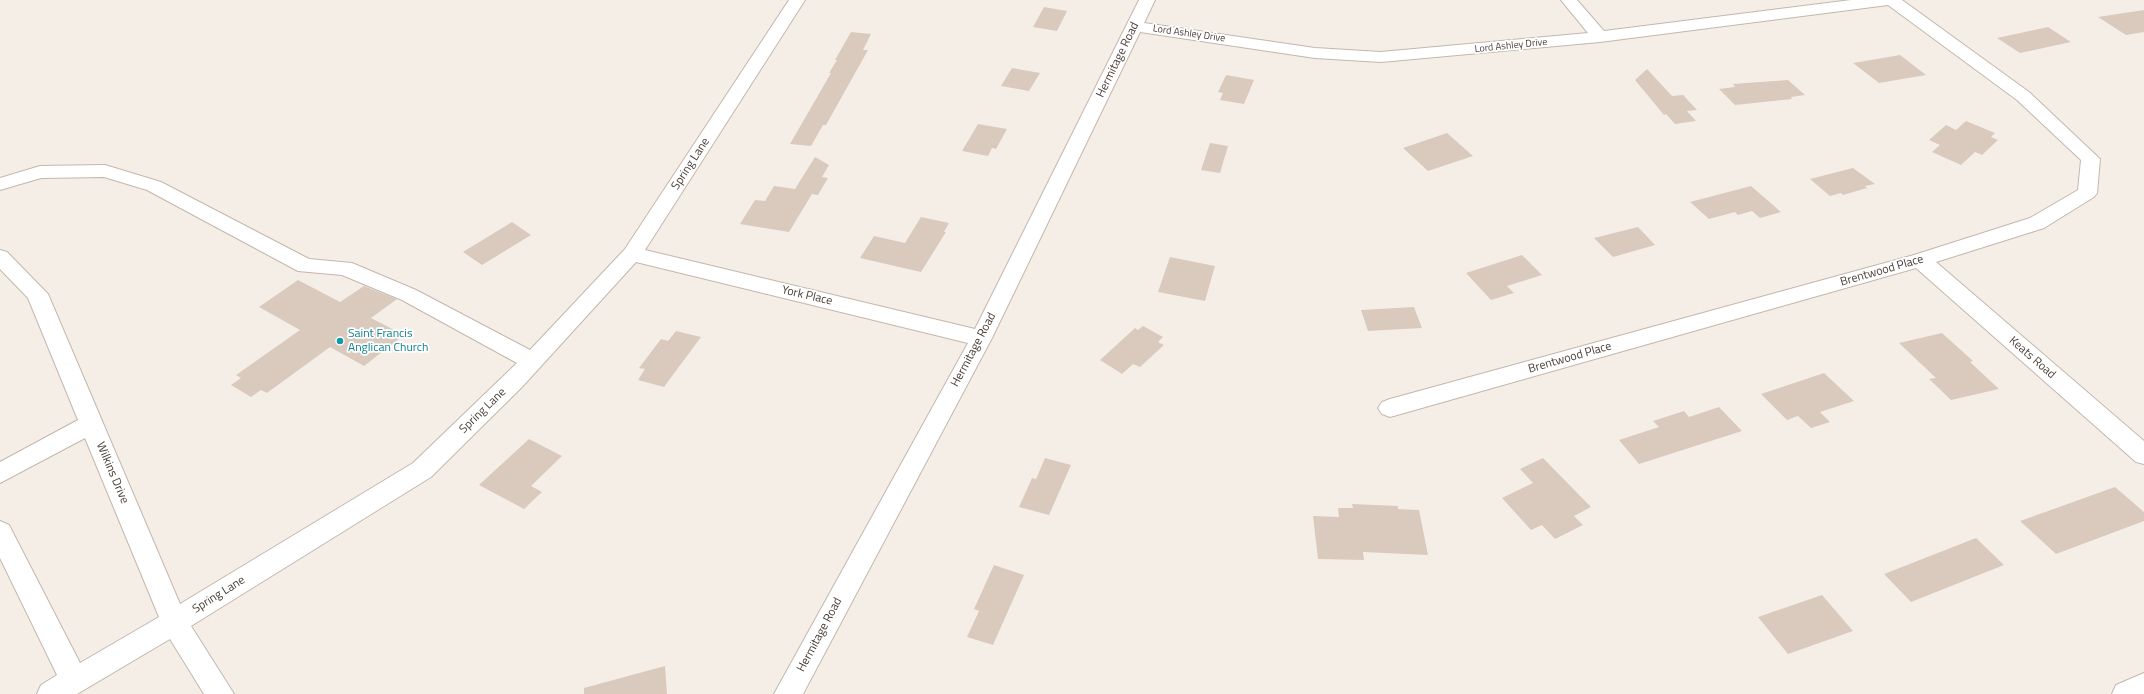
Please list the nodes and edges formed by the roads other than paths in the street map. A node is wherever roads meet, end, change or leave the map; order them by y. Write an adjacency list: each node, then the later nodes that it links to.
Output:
1 (797, 0): 9 (street, Spring Lane)
2 (1147, 0): 6 (street, Hermitage Road)
3 (1570, 0): 7 (street)
4 (1888, 0): 7 (street, Lord Ashley Drive)
5 (1892, 0): 11 (street, Brentwood Place)
6 (1134, 26): 7 (street, Lord Ashley Drive); 12 (street, Hermitage Road)
7 (1600, 37)
8 (0, 184): 13 (street)
9 (632, 254): 12 (street, York Place); 13 (street, Spring Lane)
10 (0, 257): 15 (street, Wilkins Drive)
11 (1920, 260): 14 (street, Brentwood Place); 16 (street, Keats Road)
12 (982, 338): 24 (street, Hermitage Road)
13 (532, 362): 19 (street, Spring Lane)
14 (1390, 408)
15 (91, 424): 17 (street); 19 (street, Wilkins Drive)
16 (2144, 455)
17 (0, 473)
18 (0, 532): 20 (street)
19 (174, 622): 20 (street, Spring Lane); 23 (street, Wilkins Drive)
20 (74, 680): 22 (street, Spring Lane)
21 (2144, 686): 25 (street)
22 (51, 694)
23 (220, 694)
24 (788, 694)
25 (2126, 694)

